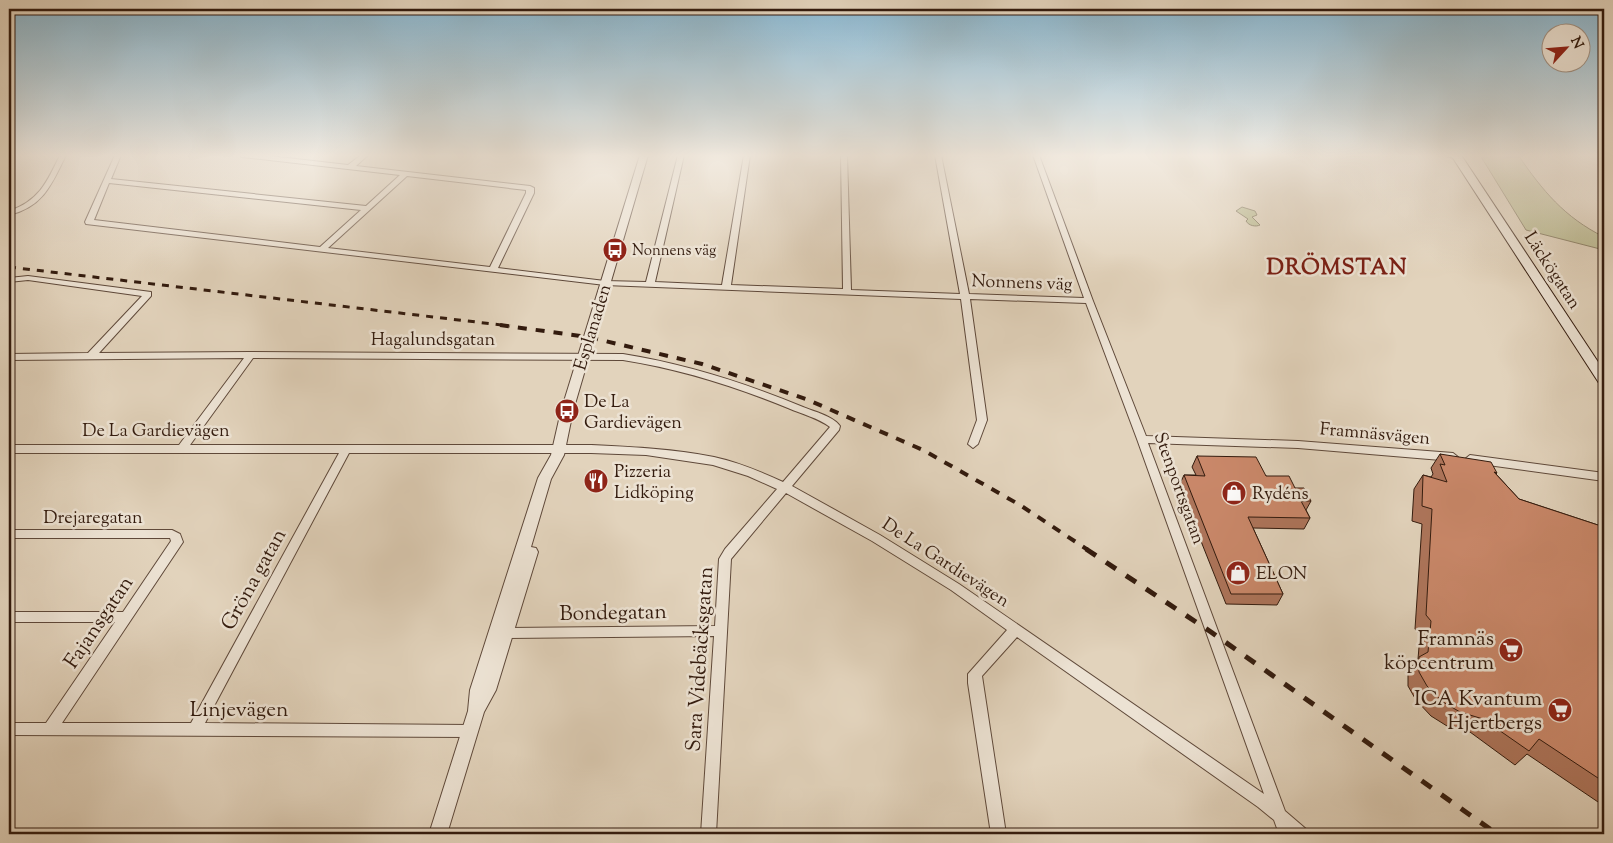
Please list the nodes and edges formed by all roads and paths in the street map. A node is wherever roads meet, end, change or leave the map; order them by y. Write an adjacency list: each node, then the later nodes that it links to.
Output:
1 (44, 194): 14 (street)
2 (101, 194): 15 (street, Nonnens väg)
3 (240, 194): 13 (street)
4 (382, 194): 13 (street)
5 (529, 194): 16 (street)
6 (632, 194): 18 (street, Esplanaden)
7 (672, 194): 19 (street)
8 (741, 194): 20 (street)
9 (845, 194): 21 (street)
10 (946, 194): 22 (street)
11 (1050, 194): 23 (street, Stenportsgatan)
12 (1482, 194): 28 (main road, Läckögatan)
13 (367, 208): 15 (street)
14 (9, 213)
15 (322, 249): 16 (street, Nonnens väg)
16 (493, 269): 18 (street, Nonnens väg)
17 (9, 280): 26 (street)
18 (605, 283): 19 (street, Nonnens väg); 25 (street, Esplanaden)
19 (650, 284): 20 (street, Nonnens väg)
20 (726, 288): 21 (street, Nonnens väg)
21 (847, 292): 22 (street, Nonnens väg)
22 (965, 296): 23 (street, Nonnens väg); 31 (street)
23 (1089, 301): 30 (street, Stenportsgatan)
24 (251, 355): 25 (street, Hagalundsgatan); 26 (street, Hagalundsgatan); 33 (street)
25 (584, 355): 29 (street, Hagalundsgatan); 35 (street, Esplanaden)
26 (91, 356): 27 (street, Hagalundsgatan)
27 (9, 357)
28 (1604, 380)
29 (830, 436): 38 (street, Sara Videbäcksgatan)
30 (1142, 439): 37 (street, Framnäsvägen); 51 (street, Stenportsgatan)
31 (972, 444)
32 (9, 449): 33 (street, De La Gardievägen)
33 (182, 449): 34 (street, De La Gardievägen)
34 (346, 449): 35 (street, De La Gardievägen); 48 (street, Gröna gatan)
35 (558, 450): 36 (street, Esplanaden); 38 (street, De La Gardievägen)
36 (552, 471): 45 (street, Esplanaden); 46 (street, Esplanaden)
37 (1604, 477)
38 (786, 488): 43 (street, De La Gardievägen); 44 (street, Sara Videbäcksgatan)
39 (9, 534): 40 (street, Drejaregatan)
40 (176, 537): 42 (street, Fajansgatan)
41 (9, 617): 42 (street)
42 (126, 617): 49 (street, Fajansgatan)
43 (1015, 630): 51 (street, De La Gardievägen); 54 (street)
44 (720, 631): 45 (street, Bondegatan); 53 (street, Sara Videbäcksgatan)
45 (506, 633): 46 (street, Esplanaden)
46 (476, 711): 50 (street, Esplanaden)
47 (9, 729): 49 (street, Linjevägen)
48 (195, 729): 49 (street, Linjevägen); 50 (street, Linjevägen)
49 (49, 730)
50 (470, 731): 52 (street, Esplanaden)
51 (1278, 814): 55 (street, Stenportsgatan); 56 (street, De La Gardievägen)
52 (438, 834)
53 (708, 834)
54 (998, 834)
55 (1286, 834)
56 (1301, 834)

